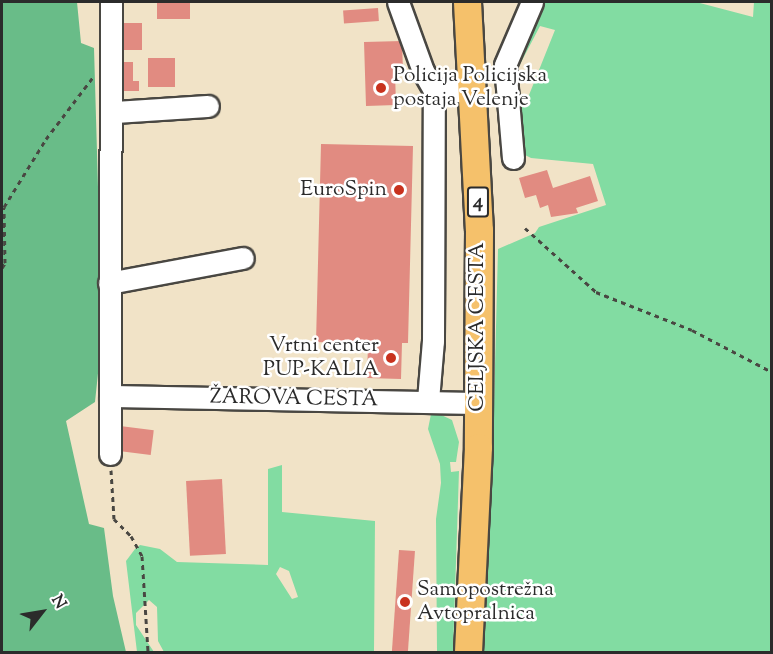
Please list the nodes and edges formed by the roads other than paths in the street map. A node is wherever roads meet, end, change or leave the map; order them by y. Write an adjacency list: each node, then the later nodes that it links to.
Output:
1 (111, 2): 8 (street)
2 (398, 2): 5 (street)
3 (467, 2): 6 (main road, CELJSKA CESTA / 4)
4 (532, 2): 9 (street)
5 (434, 90): 6 (street); 13 (street)
6 (474, 92): 14 (main road, CELJSKA CESTA / 4)
7 (208, 106): 8 (street)
8 (114, 112): 11 (street)
9 (513, 158)
10 (243, 258): 11 (street)
11 (109, 283): 12 (street)
12 (110, 396): 13 (street, ŽAROVA CESTA); 15 (street)
13 (428, 400): 14 (street, ŽAROVA CESTA)
14 (478, 403): 16 (main road, CELJSKA CESTA / 4)
15 (110, 454)
16 (468, 652)

